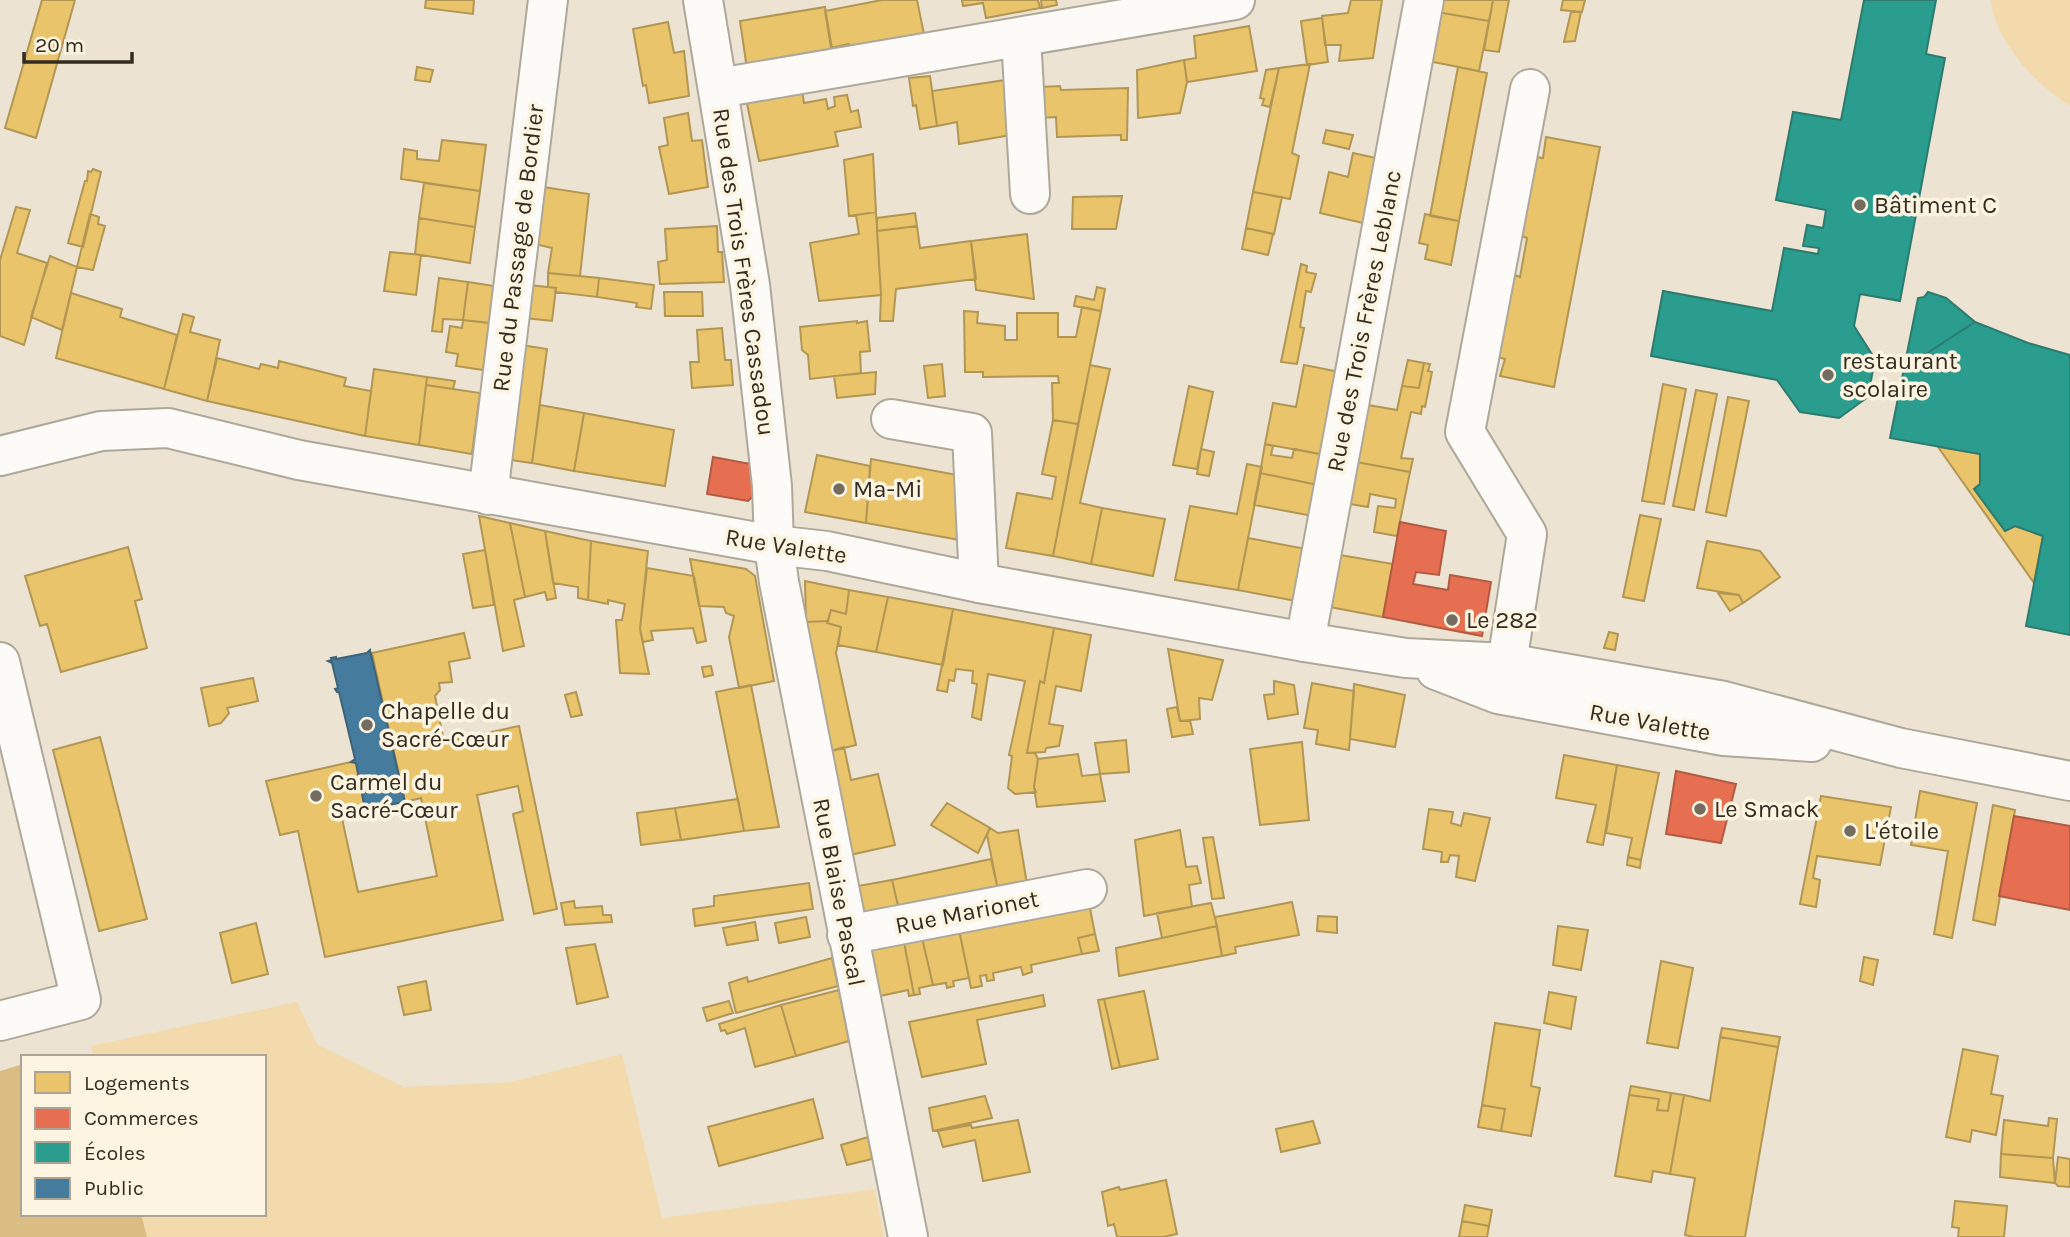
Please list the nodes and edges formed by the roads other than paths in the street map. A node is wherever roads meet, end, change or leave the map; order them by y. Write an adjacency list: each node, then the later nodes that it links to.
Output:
1 (548, 0): 11 (street, Rue du Passage de Bordier)
2 (703, 0): 6 (street, Rue des Trois Frères Cassadou)
3 (1235, 0): 5 (street)
4 (1424, 0): 14 (street, Rue des Trois Frères Leblanc)
5 (1021, 37): 6 (street); 8 (street)
6 (719, 88): 12 (street, Rue des Trois Frères Cassadou)
7 (1530, 89): 17 (street)
8 (1030, 194)
9 (891, 419): 13 (street)
10 (3, 448): 11 (street, Rue Valette)
11 (488, 495): 12 (street, Rue Valette)
12 (774, 545): 13 (street, Rue Valette); 21 (street, Rue Blaise Pascal)
13 (979, 583): 14 (street, Rue Valette)
14 (1305, 642): 15 (street, Rue Valette)
15 (1406, 658): 17 (street, Rue Valette); 18 (street, Rue Valette)
16 (0, 662): 22 (street)
17 (1507, 663): 18 (street, Rue Valette)
18 (1901, 748): 19 (street, Rue Valette)
19 (2070, 781)
20 (1087, 889): 21 (street, Rue Marionet)
21 (847, 935): 23 (street, Rue Blaise Pascal)
22 (0, 1021)
23 (908, 1237)

